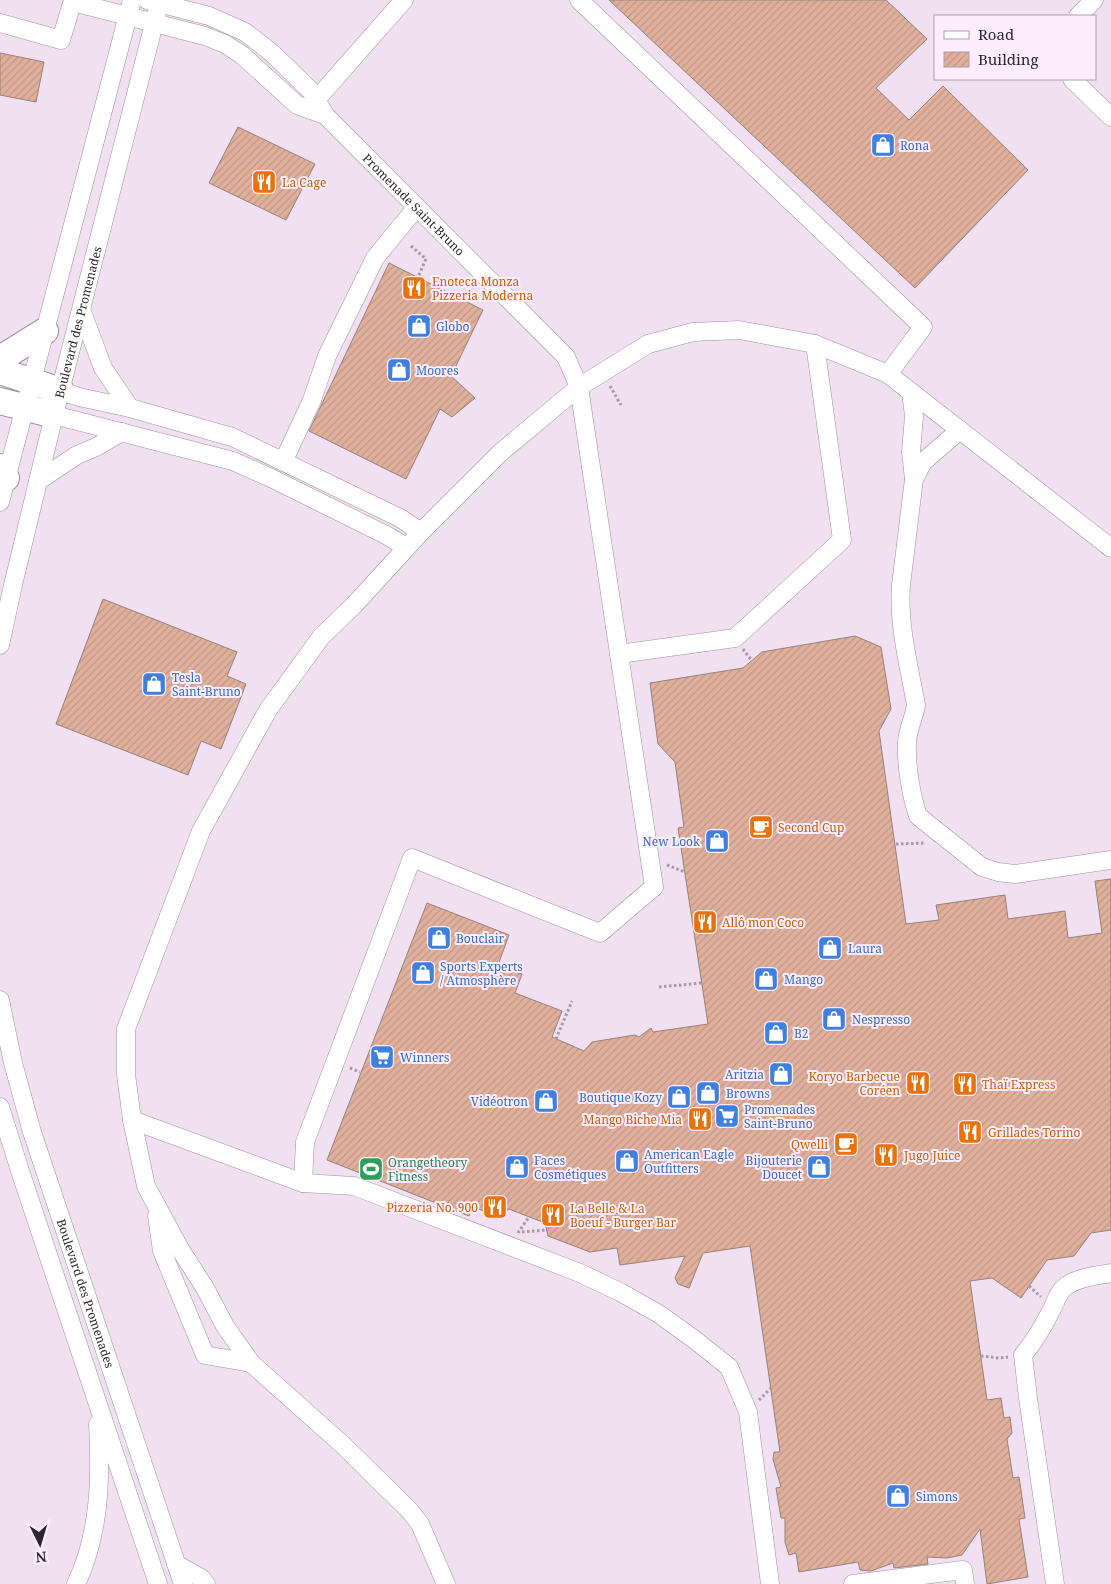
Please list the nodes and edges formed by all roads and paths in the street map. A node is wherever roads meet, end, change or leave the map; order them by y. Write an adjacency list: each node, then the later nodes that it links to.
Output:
1 (132, 0): 8 (street)
2 (404, 0): 12 (street)
3 (579, 0): 23 (street)
4 (1094, 0): 7 (street)
5 (73, 1): 8 (street, Promenade Saint-Bruno); 9 (street)
6 (156, 1): 10 (street, Boulevard des Promenades); 12 (street, Promenade Saint-Bruno)
7 (1079, 15)
8 (128, 18): 10 (street, Promenade Saint-Bruno); 18 (street)
9 (0, 23)
10 (154, 24): 12 (street, Promenade Saint-Bruno); 17 (street, Boulevard des Promenades)
11 (1073, 80): 13 (street)
12 (316, 109): 14 (street, Promenade Saint-Bruno)
13 (1111, 117)
14 (416, 208): 25 (street, Promenade Saint-Bruno); 33 (street)
15 (411, 246): 16 (path)
16 (418, 277)
17 (82, 312): 27 (street, Boulevard des Promenades); 30 (street)
18 (45, 331): 20 (highway); 24 (street)
19 (815, 344): 22 (street); 23 (street); 41 (street)
20 (0, 359)
21 (0, 371): 24 (highway)
22 (604, 371): 25 (street); 29 (path)
23 (888, 374): 26 (street)
24 (32, 380): 27 (highway); 28 (street)
25 (579, 387): 37 (street); 41 (street, Promenade Saint-Bruno)
26 (911, 392): 31 (street); 34 (street)
27 (58, 403): 28 (highway); 30 (street); 32 (street); 35 (street, Boulevard des Promenades)
28 (12, 404): 36 (street)
29 (621, 405)
30 (130, 408): 33 (street)
31 (960, 430): 34 (street); 39 (street)
32 (122, 432): 35 (street); 38 (street)
33 (284, 460): 37 (street)
34 (914, 479): 42 (street)
35 (38, 481): 40 (street, Boulevard des Promenades)
36 (2, 482)
37 (421, 532): 38 (street)
38 (406, 547): 49 (street)
39 (1111, 548)
40 (0, 645)
41 (619, 654): 50 (street, Promenade Saint-Bruno)
42 (1111, 860)
43 (702, 983): 44 (path)
44 (659, 987)
45 (0, 1000): 59 (street, Boulevard des Promenades)
46 (572, 1001): 47 (path)
47 (556, 1039)
48 (0, 1107): 58 (street, Boulevard des Promenades)
49 (132, 1120): 50 (street); 51 (street)
50 (303, 1183): 65 (street)
51 (156, 1203): 57 (street); 57 (street)
52 (546, 1230): 53 (path)
53 (518, 1232)
54 (1111, 1273): 55 (street)
55 (1023, 1355): 56 (path); 68 (street)
56 (981, 1356)
57 (251, 1363): 64 (street)
58 (97, 1401): 60 (street); 61 (street, Boulevard des Promenades)
59 (176, 1564): 62 (street, Boulevard des Promenades); 63 (street)
60 (76, 1584)
61 (158, 1584)
62 (183, 1584)
63 (206, 1584)
64 (446, 1584)
65 (770, 1584)
66 (853, 1584): 67 (street)
67 (965, 1584)
68 (1056, 1584)

